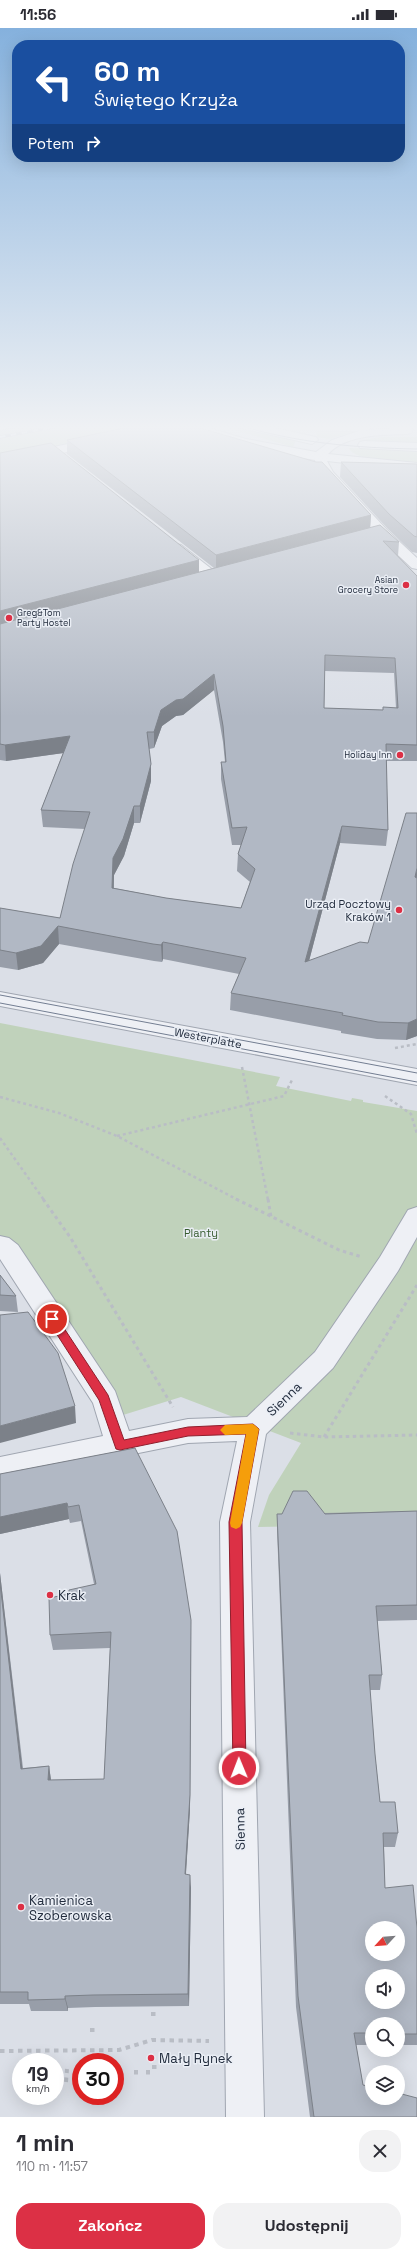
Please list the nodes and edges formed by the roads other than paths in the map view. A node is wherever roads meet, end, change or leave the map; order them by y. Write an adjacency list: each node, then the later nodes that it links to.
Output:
1 (366, 522): 3 (street)
2 (168, 542): 5 (street)
3 (417, 565)
4 (227, 573): 5 (street)
5 (213, 577): 6 (street)
6 (197, 581)
7 (0, 999): 8 (street, Westerplatte)
8 (417, 1077)
9 (417, 1216): 11 (street, Sienna)
10 (0, 1245): 12 (street)
11 (253, 1429): 12 (street); 14 (street, Sienna)
12 (120, 1445): 13 (street)
13 (0, 1469)
14 (246, 2117)

